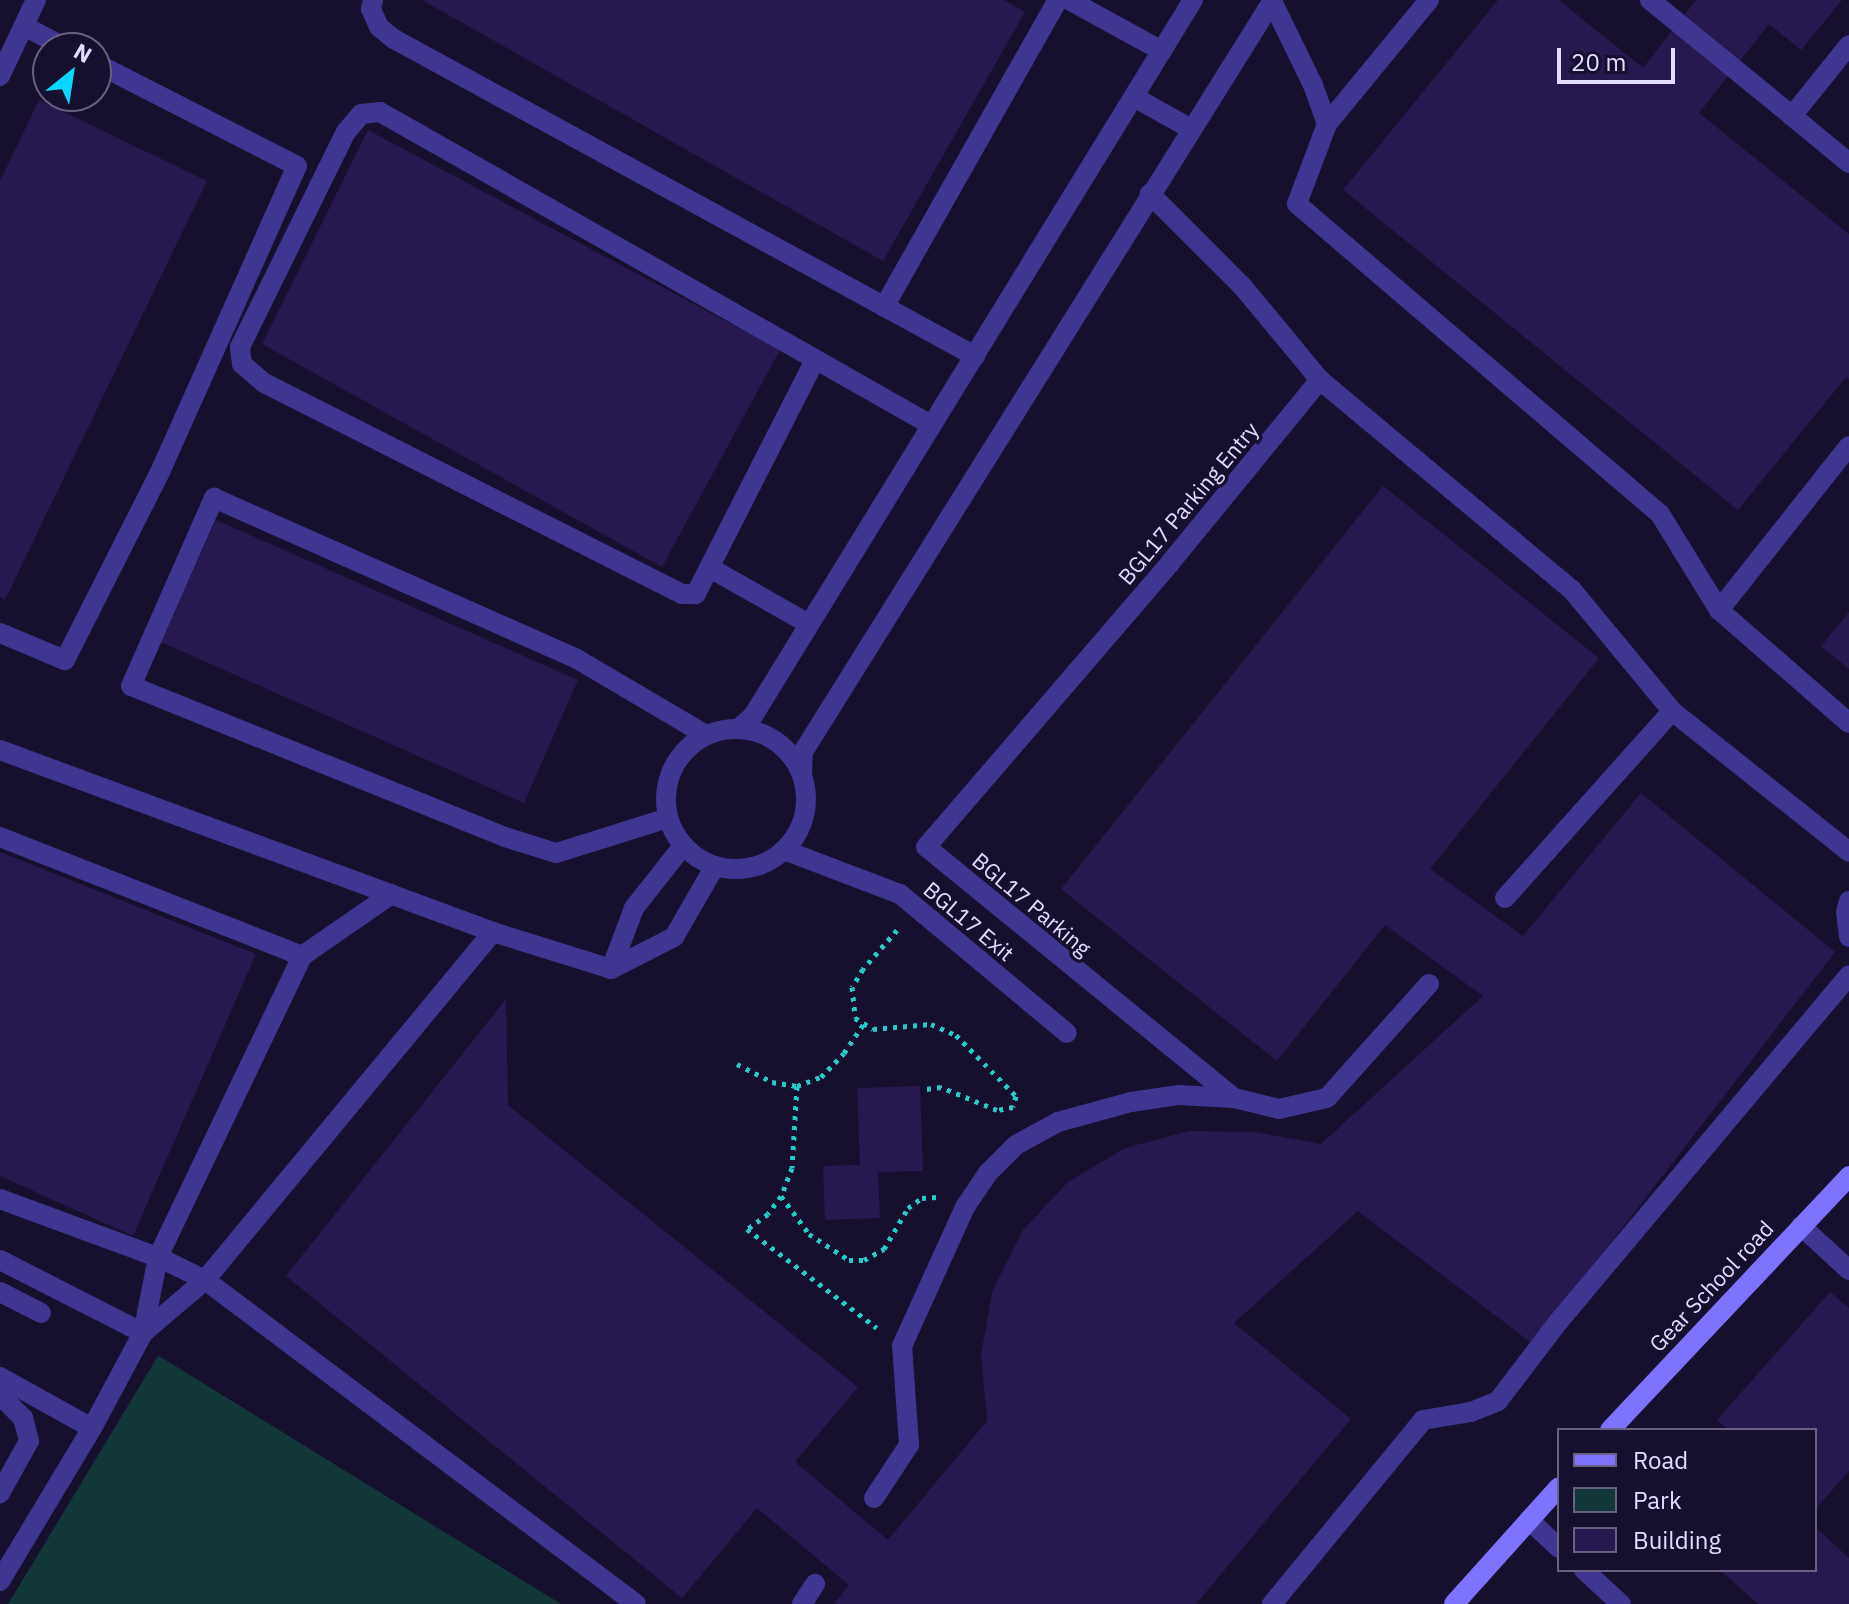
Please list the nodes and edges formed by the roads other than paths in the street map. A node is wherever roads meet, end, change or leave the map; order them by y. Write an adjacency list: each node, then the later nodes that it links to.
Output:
1 (36, 0): 9 (street)
2 (373, 0): 21 (street)
3 (1058, 0): 21 (street)
4 (1069, 0): 12 (street)
5 (1193, 0): 12 (street)
6 (1429, 0): 17 (street)
7 (1650, 0): 16 (street)
8 (1272, 1): 17 (street); 18 (street)
9 (24, 26): 10 (street); 14 (street)
10 (35, 32)
11 (1849, 45): 16 (street)
12 (1162, 51): 15 (street)
13 (112, 71): 30 (street)
14 (0, 76)
15 (1134, 97): 18 (street); 22 (street)
16 (1792, 116): 19 (street)
17 (1327, 124): 28 (street)
18 (1191, 129): 20 (street)
19 (1849, 163)
20 (1150, 194): 24 (street); 36 (street)
21 (884, 307): 22 (street)
22 (975, 356): 25 (street)
23 (815, 360): 25 (street); 27 (street); 27 (street)
24 (1320, 380): 31 (street); 40 (street, BGL17 Parking Entry)
25 (931, 425): 29 (street)
26 (1849, 446): 28 (street)
27 (710, 568): 29 (street)
28 (1719, 610): 32 (street)
29 (809, 624): 33 (street)
30 (0, 633)
31 (1672, 711): 42 (street); 45 (street)
32 (1849, 723)
33 (738, 729): 34 (street); 36 (street)
34 (706, 735): 37 (street); 37 (street)
35 (0, 750): 44 (street)
36 (802, 775): 41 (street)
37 (668, 818): 39 (street)
38 (0, 837): 49 (street)
39 (683, 846): 43 (street); 50 (street)
40 (926, 847): 54 (street, BGL17 Parking)
41 (784, 850): 43 (street); 53 (street, BGL17 Exit)
42 (1849, 852)
43 (715, 866): 50 (street)
44 (392, 894): 47 (street); 49 (street)
45 (1505, 898)
46 (1849, 901): 48 (street)
47 (493, 932): 50 (street); 61 (street)
48 (1849, 937)
49 (302, 956): 58 (street)
50 (611, 969)
51 (1849, 975): 79 (street)
52 (1429, 984): 54 (street)
53 (1067, 1033)
54 (1234, 1098): 71 (street)
55 (1849, 1176): 57 (main road, Gear School road)
56 (0, 1199): 58 (street)
57 (1801, 1226): 60 (street); 68 (main road, Gear School road)
58 (158, 1257): 61 (street); 64 (street)
59 (0, 1260): 64 (street)
60 (1849, 1270)
61 (205, 1280): 64 (street); 77 (street)
62 (0, 1292): 63 (street)
63 (41, 1313)
64 (143, 1333): 67 (street)
65 (0, 1377): 67 (street)
66 (0, 1395): 70 (street)
67 (92, 1428): 75 (street)
68 (1612, 1428)
69 (1557, 1489): 72 (main road)
70 (0, 1493)
71 (874, 1498)
72 (1529, 1520): 73 (street); 80 (main road)
73 (1557, 1546)
74 (1586, 1572): 81 (street)
75 (0, 1581)
76 (815, 1584): 78 (street)
77 (636, 1604)
78 (802, 1604)
79 (1272, 1604)
80 (1454, 1604)
81 (1621, 1604)

